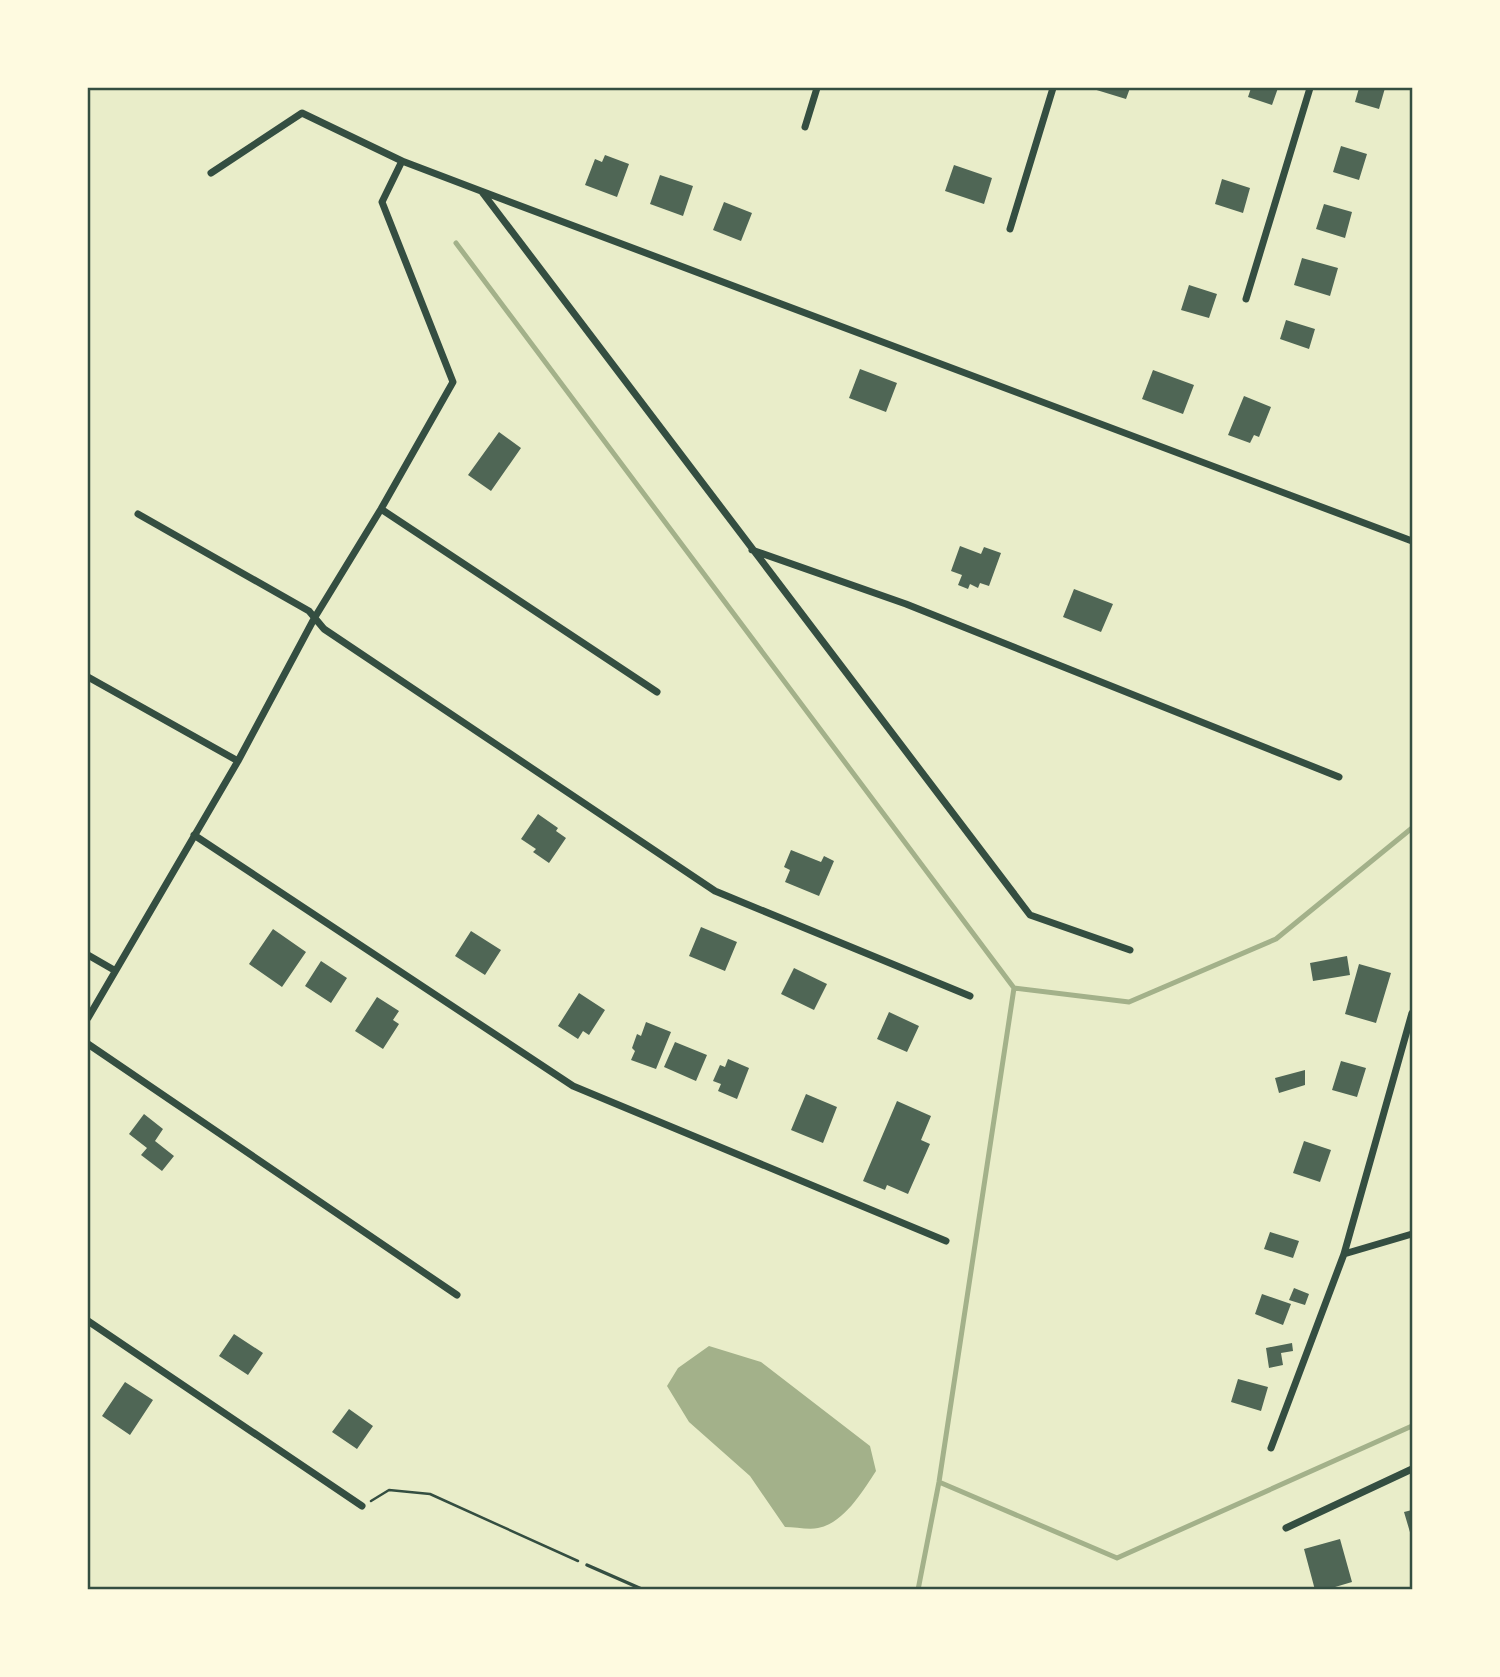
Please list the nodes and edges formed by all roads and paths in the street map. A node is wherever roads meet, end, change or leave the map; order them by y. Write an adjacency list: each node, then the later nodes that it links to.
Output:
1 (817, 88): 4 (street)
2 (1053, 88): 8 (street)
3 (1310, 88): 9 (street)
4 (806, 127)
5 (402, 161): 6 (street); 7 (street); 10 (street)
6 (211, 173)
7 (481, 191): 12 (street); 13 (street)
8 (1010, 229)
9 (1246, 299)
10 (381, 509): 14 (street); 16 (street)
11 (138, 514): 14 (street)
12 (1412, 541)
13 (751, 550): 18 (street); 20 (street)
14 (315, 617): 17 (street); 23 (street)
15 (88, 677): 17 (street)
16 (657, 692)
17 (238, 761): 19 (street)
18 (1339, 777)
19 (194, 835): 22 (street); 28 (street)
20 (1130, 950)
21 (88, 955): 22 (street)
22 (114, 970): 25 (street)
23 (970, 996)
24 (1412, 1013): 29 (street)
25 (88, 1018)
26 (88, 1044): 30 (street)
27 (1412, 1234): 29 (street)
28 (946, 1241)
29 (1344, 1254): 32 (street)
30 (457, 1295)
31 (88, 1321): 34 (street)
32 (1271, 1448)
33 (1412, 1469): 35 (street)
34 (362, 1506): 36 (path)
35 (1286, 1528)
36 (587, 1565): 37 (lane)
37 (643, 1590)

